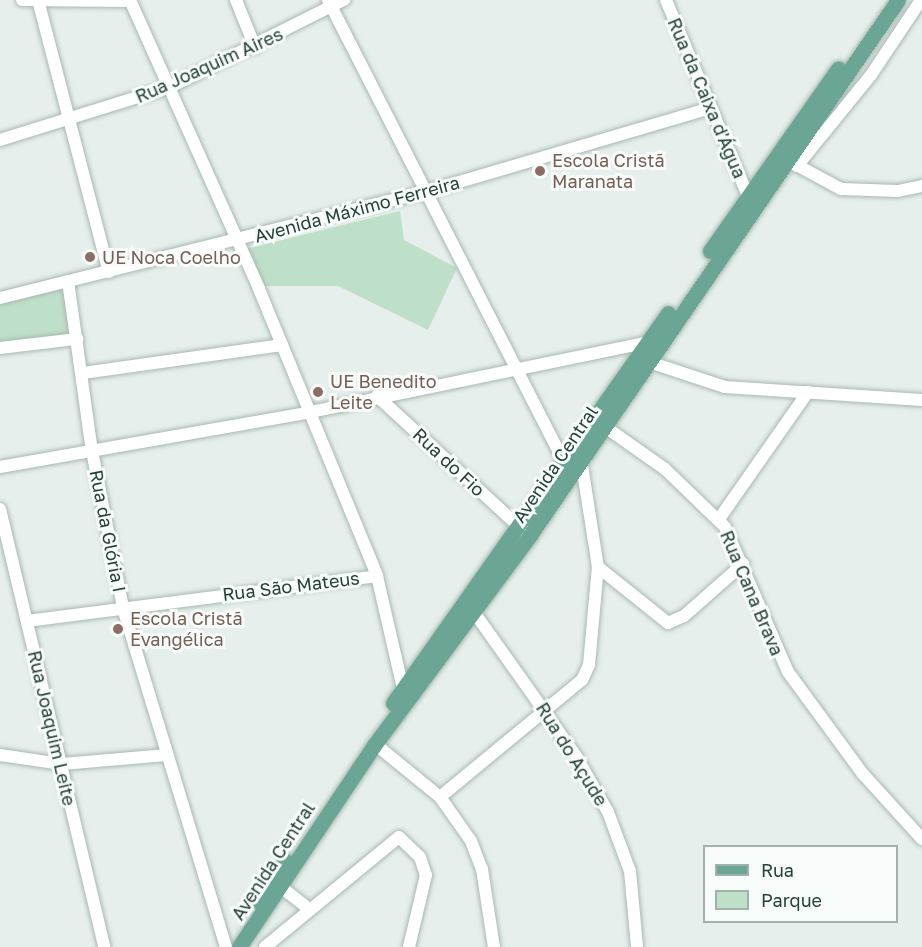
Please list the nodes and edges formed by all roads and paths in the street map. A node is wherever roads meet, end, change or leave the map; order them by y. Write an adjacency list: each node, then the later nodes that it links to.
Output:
1 (22, 0): 9 (street)
2 (130, 0): 9 (street); 12 (street)
3 (236, 0): 11 (street)
4 (344, 0): 10 (street, Rua Joaquim Aires)
5 (666, 0): 13 (street, Rua da Caixa d'Água)
6 (885, 0): 16 (main road)
7 (898, 0): 16 (main road, Avenida Central)
8 (921, 0): 16 (street)
9 (38, 2): 14 (street)
10 (330, 3): 11 (street, Rua Joaquim Aires); 18 (street)
11 (255, 46): 12 (street, Rua Joaquim Aires)
12 (170, 87): 14 (street, Rua Joaquim Aires); 20 (street)
13 (710, 108): 18 (street, Avenida Máximo Ferreira); 19 (street, Rua da Caixa d'Água)
14 (69, 120): 15 (street, Rua Joaquim Aires); 21 (street)
15 (0, 140)
16 (788, 160): 17 (street); 19 (main road); 28 (main road, Avenida Central)
17 (922, 186)
18 (425, 192): 20 (street, Avenida Máximo Ferreira); 29 (street)
19 (748, 196): 25 (main road)
20 (237, 241): 21 (street, Avenida Máximo Ferreira); 26 (street)
21 (109, 272): 22 (street, Avenida Máximo Ferreira)
22 (68, 281): 23 (street, Avenida Máximo Ferreira); 24 (street, Rua da Glória I)
23 (0, 298)
24 (77, 339): 27 (street); 30 (street, Rua da Glória I)
25 (648, 342): 29 (street); 38 (main road)
26 (282, 345): 30 (street); 34 (street)
27 (0, 348)
28 (649, 362): 31 (street); 35 (main road, Avenida Central)
29 (513, 369): 32 (street); 38 (street)
30 (83, 373): 36 (street, Rua da Glória I)
31 (808, 392): 33 (street); 41 (street)
32 (377, 396): 34 (street); 42 (street, Rua do Fio)
33 (922, 400)
34 (311, 412): 36 (street); 45 (street)
35 (604, 426): 37 (main road, Avenida Central); 41 (street, Rua Cana Brava)
36 (92, 451): 39 (street); 46 (street, Rua da Glória I)
37 (581, 459): 42 (main road, Avenida Central); 44 (street)
38 (565, 464): 42 (main road)
39 (0, 467)
40 (0, 509): 48 (street, Rua Joaquim Leite)
41 (719, 519): 43 (street, Rua Cana Brava)
42 (525, 531): 47 (main road, Avenida Central); 49 (main road)
43 (743, 564): 44 (street); 56 (street, Rua Cana Brava)
44 (598, 567): 50 (street)
45 (377, 576): 46 (street, Rua São Mateus); 49 (street)
46 (123, 608): 48 (street, Rua São Mateus); 53 (street, Rua da Glória I)
47 (474, 612): 50 (street, Rua do Açude); 51 (main road, Avenida Central)
48 (27, 621): 54 (street, Rua Joaquim Leite)
49 (403, 689): 59 (main road)
50 (546, 711): 55 (street); 66 (street, Rua do Açude)
51 (375, 744): 55 (street); 57 (main road, Avenida Central)
52 (0, 754): 54 (street)
53 (167, 755): 54 (street); 61 (street, Rua da Glória I)
54 (62, 764): 60 (street, Rua Joaquim Leite)
55 (440, 797): 65 (street)
56 (922, 839)
57 (281, 887): 58 (street); 59 (main road, Avenida Central)
58 (308, 908): 63 (street); 64 (street)
59 (256, 917): 61 (main road); 62 (main road, Avenida Central)
60 (104, 947)
61 (226, 947)
62 (239, 947)
63 (265, 947)
64 (409, 947)
65 (494, 947)
66 (637, 947)

